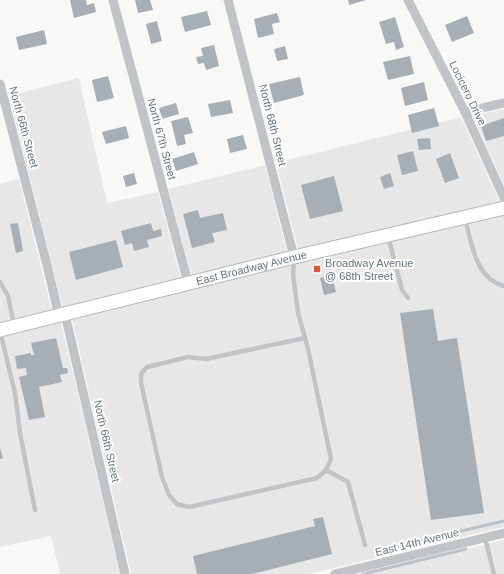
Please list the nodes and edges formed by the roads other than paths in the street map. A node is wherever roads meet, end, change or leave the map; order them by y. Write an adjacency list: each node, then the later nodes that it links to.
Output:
1 (114, 0): 13 (street, North 67th Street)
2 (228, 0): 11 (street, North 68th Street)
3 (408, 0): 6 (street, Locicero Drive)
4 (0, 84): 16 (street, North 66th Street)
5 (504, 103): 6 (street)
6 (465, 112): 7 (street, Locicero Drive)
7 (504, 198)
8 (504, 208): 9 (main road, East Broadway Avenue)
9 (465, 217): 10 (main road, East Broadway Avenue); 14 (lane)
10 (387, 235): 11 (main road, East Broadway Avenue); 15 (lane)
11 (294, 257): 13 (main road, East Broadway Avenue); 19 (lane)
12 (0, 282): 17 (lane)
13 (188, 284): 16 (main road, East Broadway Avenue)
14 (504, 286)
15 (408, 298)
16 (62, 315): 17 (main road, East Broadway Avenue); 25 (street, North 66th Street)
17 (14, 327): 18 (main road, East Broadway Avenue)
18 (0, 330): 21 (lane)
19 (305, 338): 20 (lane); 20 (lane)
20 (326, 470): 24 (lane)
21 (35, 510)
22 (504, 533): 23 (street, East 14th Avenue)
23 (485, 538): 26 (street, East 14th Avenue); 27 (lane)
24 (365, 545)
25 (125, 574)
26 (335, 574)
27 (494, 574)

